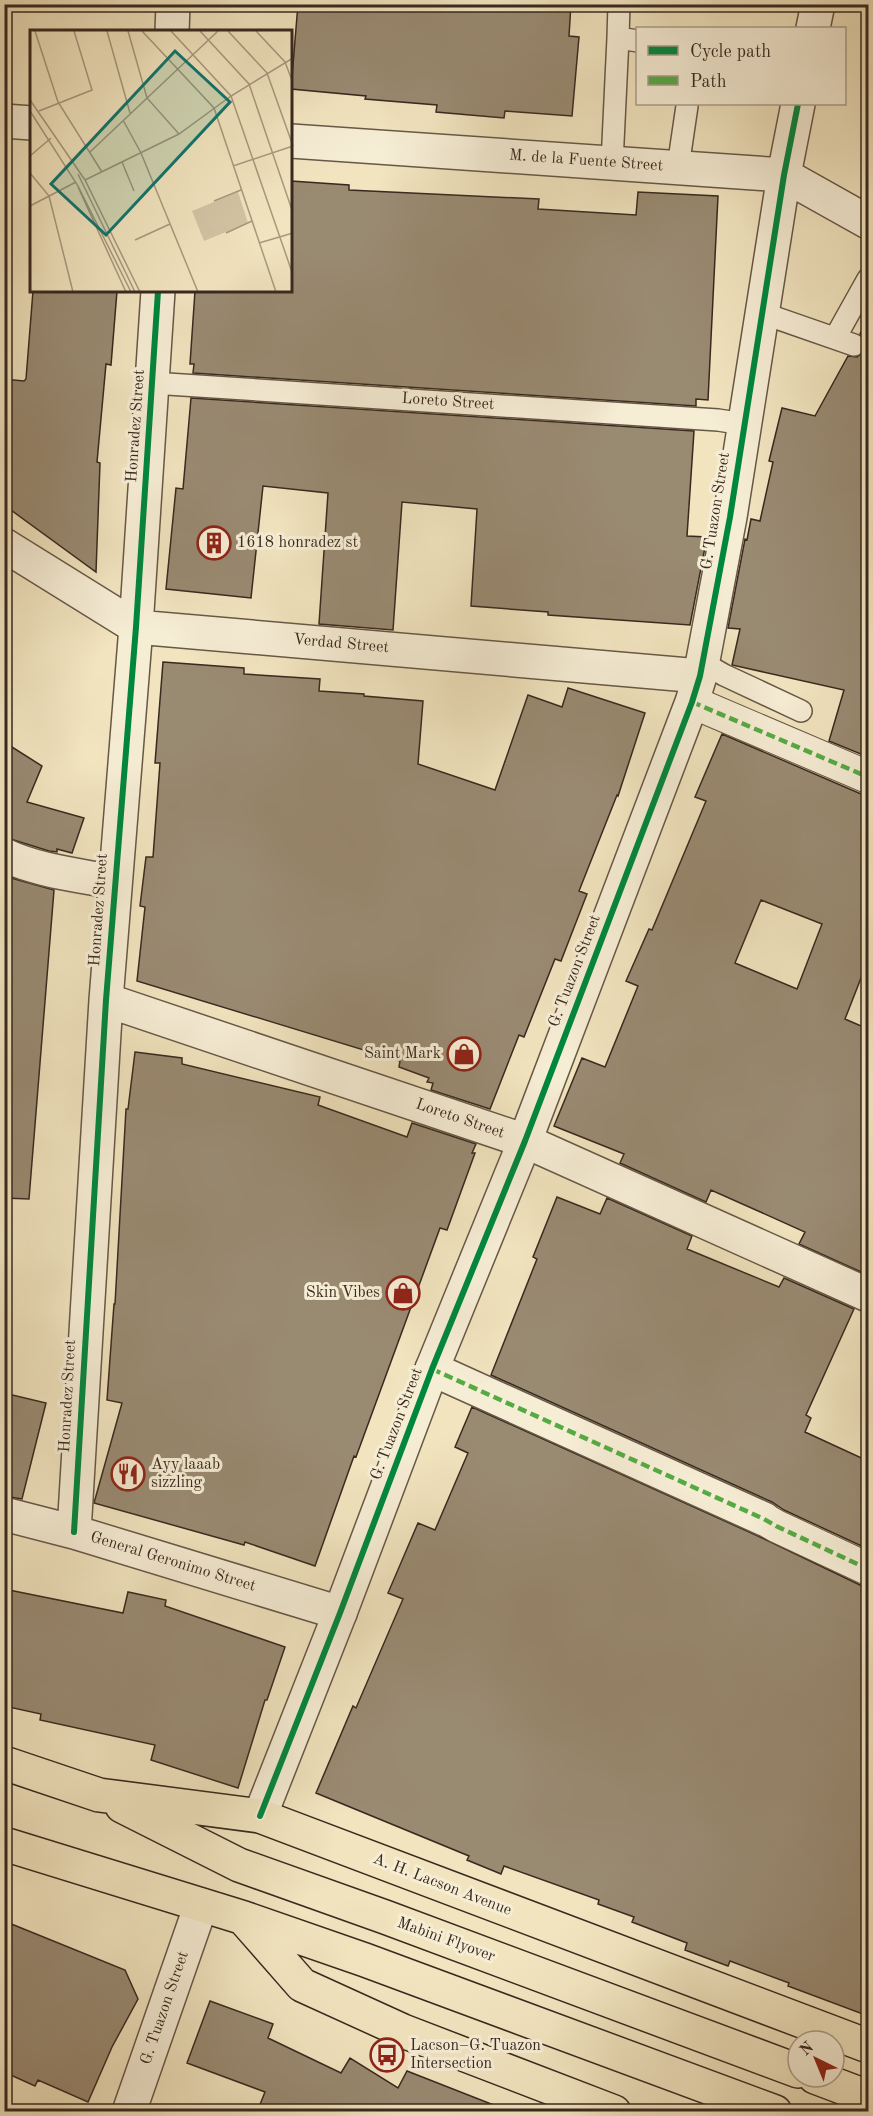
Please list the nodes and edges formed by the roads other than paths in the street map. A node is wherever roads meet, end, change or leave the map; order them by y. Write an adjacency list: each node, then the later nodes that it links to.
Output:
1 (173, 4): 5 (street)
2 (619, 4): 6 (lane)
3 (818, 4): 4 (street)
4 (813, 27)
5 (172, 30)
6 (628, 40): 12 (lane)
7 (798, 105): 14 (street, G. Tuazon Street)
8 (687, 106): 13 (lane)
9 (4, 121): 10 (street)
10 (30, 123)
11 (292, 141): 12 (street, M. de la Fuente Street)
12 (612, 163): 13 (street, M. de la Fuente Street)
13 (678, 167): 14 (street, M. de la Fuente Street)
14 (784, 175): 15 (street, M. de la Fuente Street); 18 (street, G. Tuazon Street)
15 (868, 222)
16 (868, 279): 18 (lane)
17 (158, 292): 19 (street, Honradez Street)
18 (762, 313): 20 (street, G. Tuazon Street)
19 (152, 383): 20 (lane, Loreto Street); 22 (street, Honradez Street)
20 (744, 424): 23 (street, G. Tuazon Street)
21 (4, 544): 22 (street, Verdad Street)
22 (136, 627): 23 (street, Verdad Street); 27 (street, Honradez Street)
23 (698, 680): 24 (lane); 25 (street); 29 (street, G. Tuazon Street)
24 (801, 711)
25 (868, 777)
26 (4, 855): 27 (street)
27 (114, 882): 28 (street, Honradez Street)
28 (106, 1000): 29 (street, Loreto Street); 34 (street, Honradez Street)
29 (525, 1141): 30 (street, Loreto Street); 31 (street, G. Tuazon Street)
30 (868, 1295)
31 (432, 1369): 33 (street); 36 (street, G. Tuazon Street)
32 (4, 1514): 34 (street, General Geronimo Street)
33 (764, 1519): 35 (street)
34 (74, 1532): 36 (street, General Geronimo Street)
35 (868, 1569)
36 (340, 1613): 39 (street, G. Tuazon Street)
37 (4, 1763): 38 (main road, A. H. Lacson Avenue)
38 (99, 1795): 39 (main road, A. H. Lacson Avenue); 44 (main road, Mabini Flyover)
39 (260, 1816): 43 (main road, A. H. Lacson Avenue)
40 (4, 1844): 41 (main road)
41 (201, 1905): 42 (main road); 47 (street, G. Tuazon Street)
42 (244, 1918): 48 (main road); 49 (main road)
43 (868, 2046)
44 (786, 2067)
45 (846, 2089): 46 (main road)
46 (868, 2097)
47 (129, 2112)
48 (614, 2112)
49 (775, 2112)

